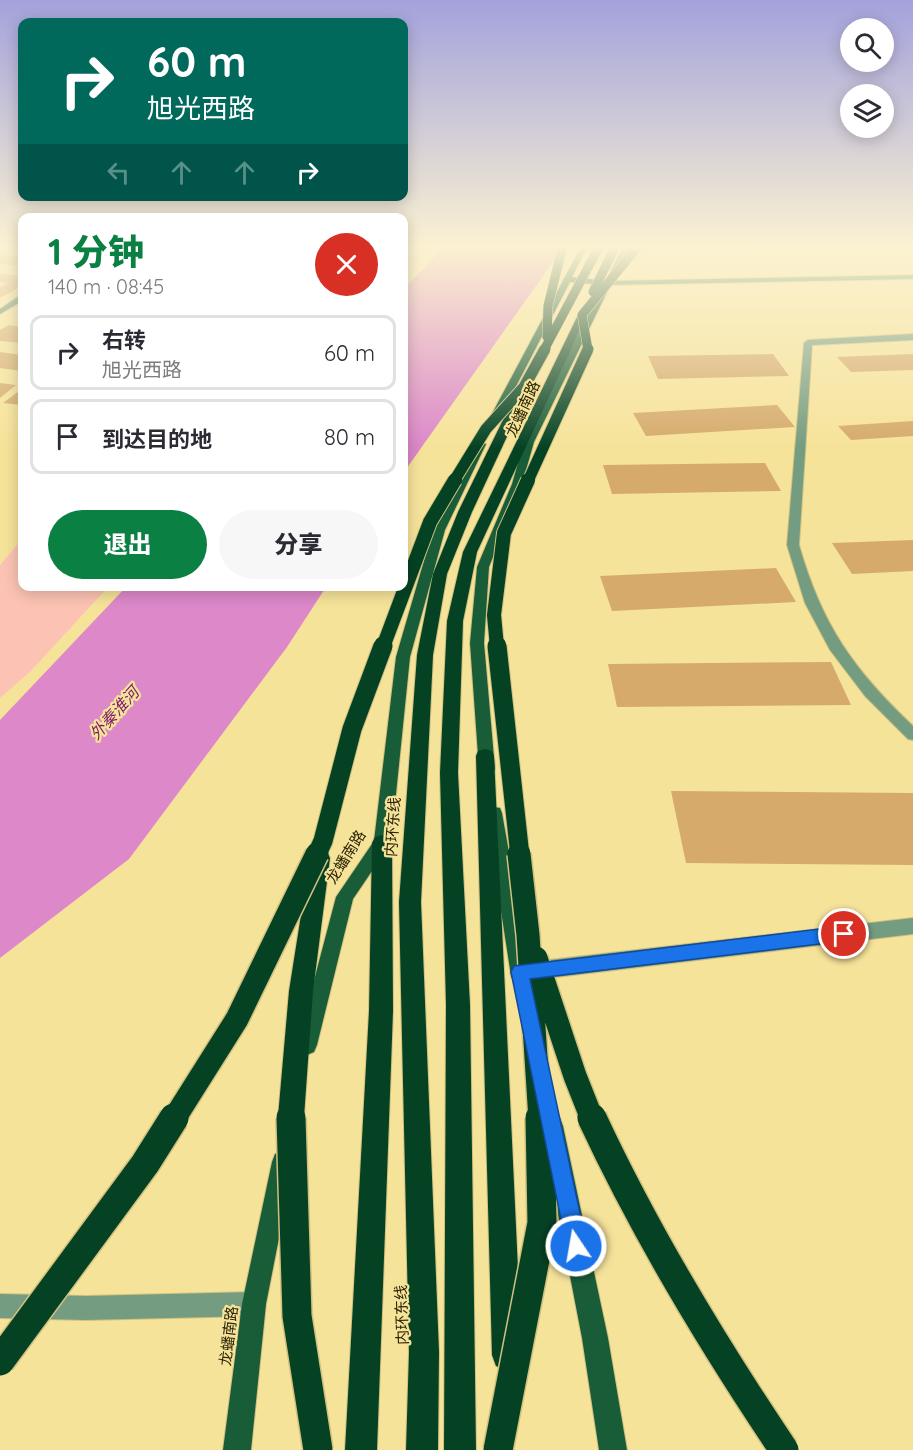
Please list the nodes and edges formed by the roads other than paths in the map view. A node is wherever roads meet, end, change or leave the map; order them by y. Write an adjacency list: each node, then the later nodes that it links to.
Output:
1 (548, 313): 8 (highway, bridge)
2 (548, 313): 15 (main road, 龙蟠南路)
3 (563, 313): 8 (highway, 内环东线, bridge)
4 (584, 313): 6 (highway, bridge)
5 (592, 313): 13 (main road, 龙蟠南路)
6 (582, 315): 17 (highway, bridge); 26 (highway)
7 (913, 337): 12 (street)
8 (547, 342): 9 (highway, 内环东线, bridge)
9 (524, 387): 10 (highway, bridge); 25 (highway, 内环东线, bridge)
10 (408, 580)
11 (404, 591): 14 (highway, bridge)
12 (913, 735)
13 (485, 756): 18 (main road, 龙蟠南路); 28 (highway, bridge)
14 (322, 841): 21 (highway, bridge); 23 (highway, bridge)
15 (382, 843): 19 (main road, 龙蟠南路); 24 (highway)
16 (913, 926): 18 (street)
17 (528, 935): 27 (highway, bridge); 30 (highway, bridge)
18 (520, 972): 29 (main road, 龙蟠南路)
19 (254, 1304): 20 (street); 22 (main road, 龙蟠南路)
20 (0, 1306)
21 (0, 1361)
22 (237, 1450)
23 (318, 1450)
24 (361, 1450)
25 (422, 1450)
26 (460, 1450)
27 (498, 1450)
28 (510, 1450)
29 (613, 1450)
30 (784, 1450)

